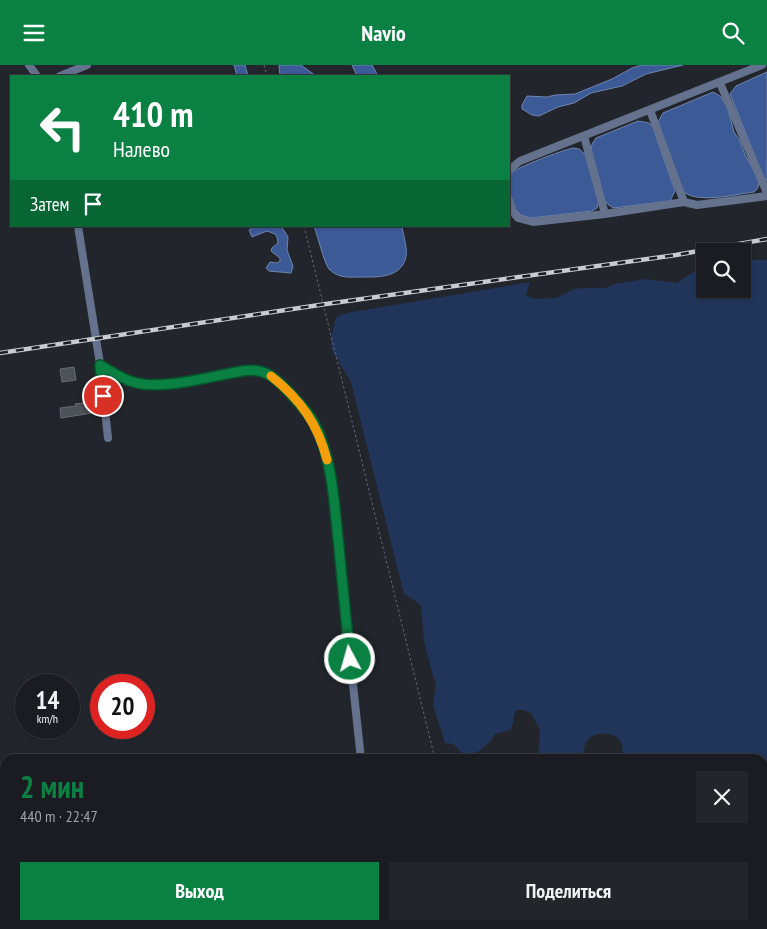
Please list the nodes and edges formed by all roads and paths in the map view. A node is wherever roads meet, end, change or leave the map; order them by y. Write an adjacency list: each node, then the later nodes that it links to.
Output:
1 (87, 65): 3 (lane)
2 (759, 65): 4 (lane)
3 (62, 75)
4 (720, 83): 5 (lane); 8 (lane)
5 (650, 110): 6 (lane); 9 (lane)
6 (584, 136): 7 (lane); 11 (lane)
7 (510, 169)
8 (767, 194): 9 (lane)
9 (684, 202): 11 (lane)
10 (510, 204): 11 (lane)
11 (605, 214)
12 (78, 227): 14 (lane)
13 (304, 227): 17 (path)
14 (100, 365): 15 (lane); 16 (lane)
15 (108, 438)
16 (360, 754)
17 (434, 754)

